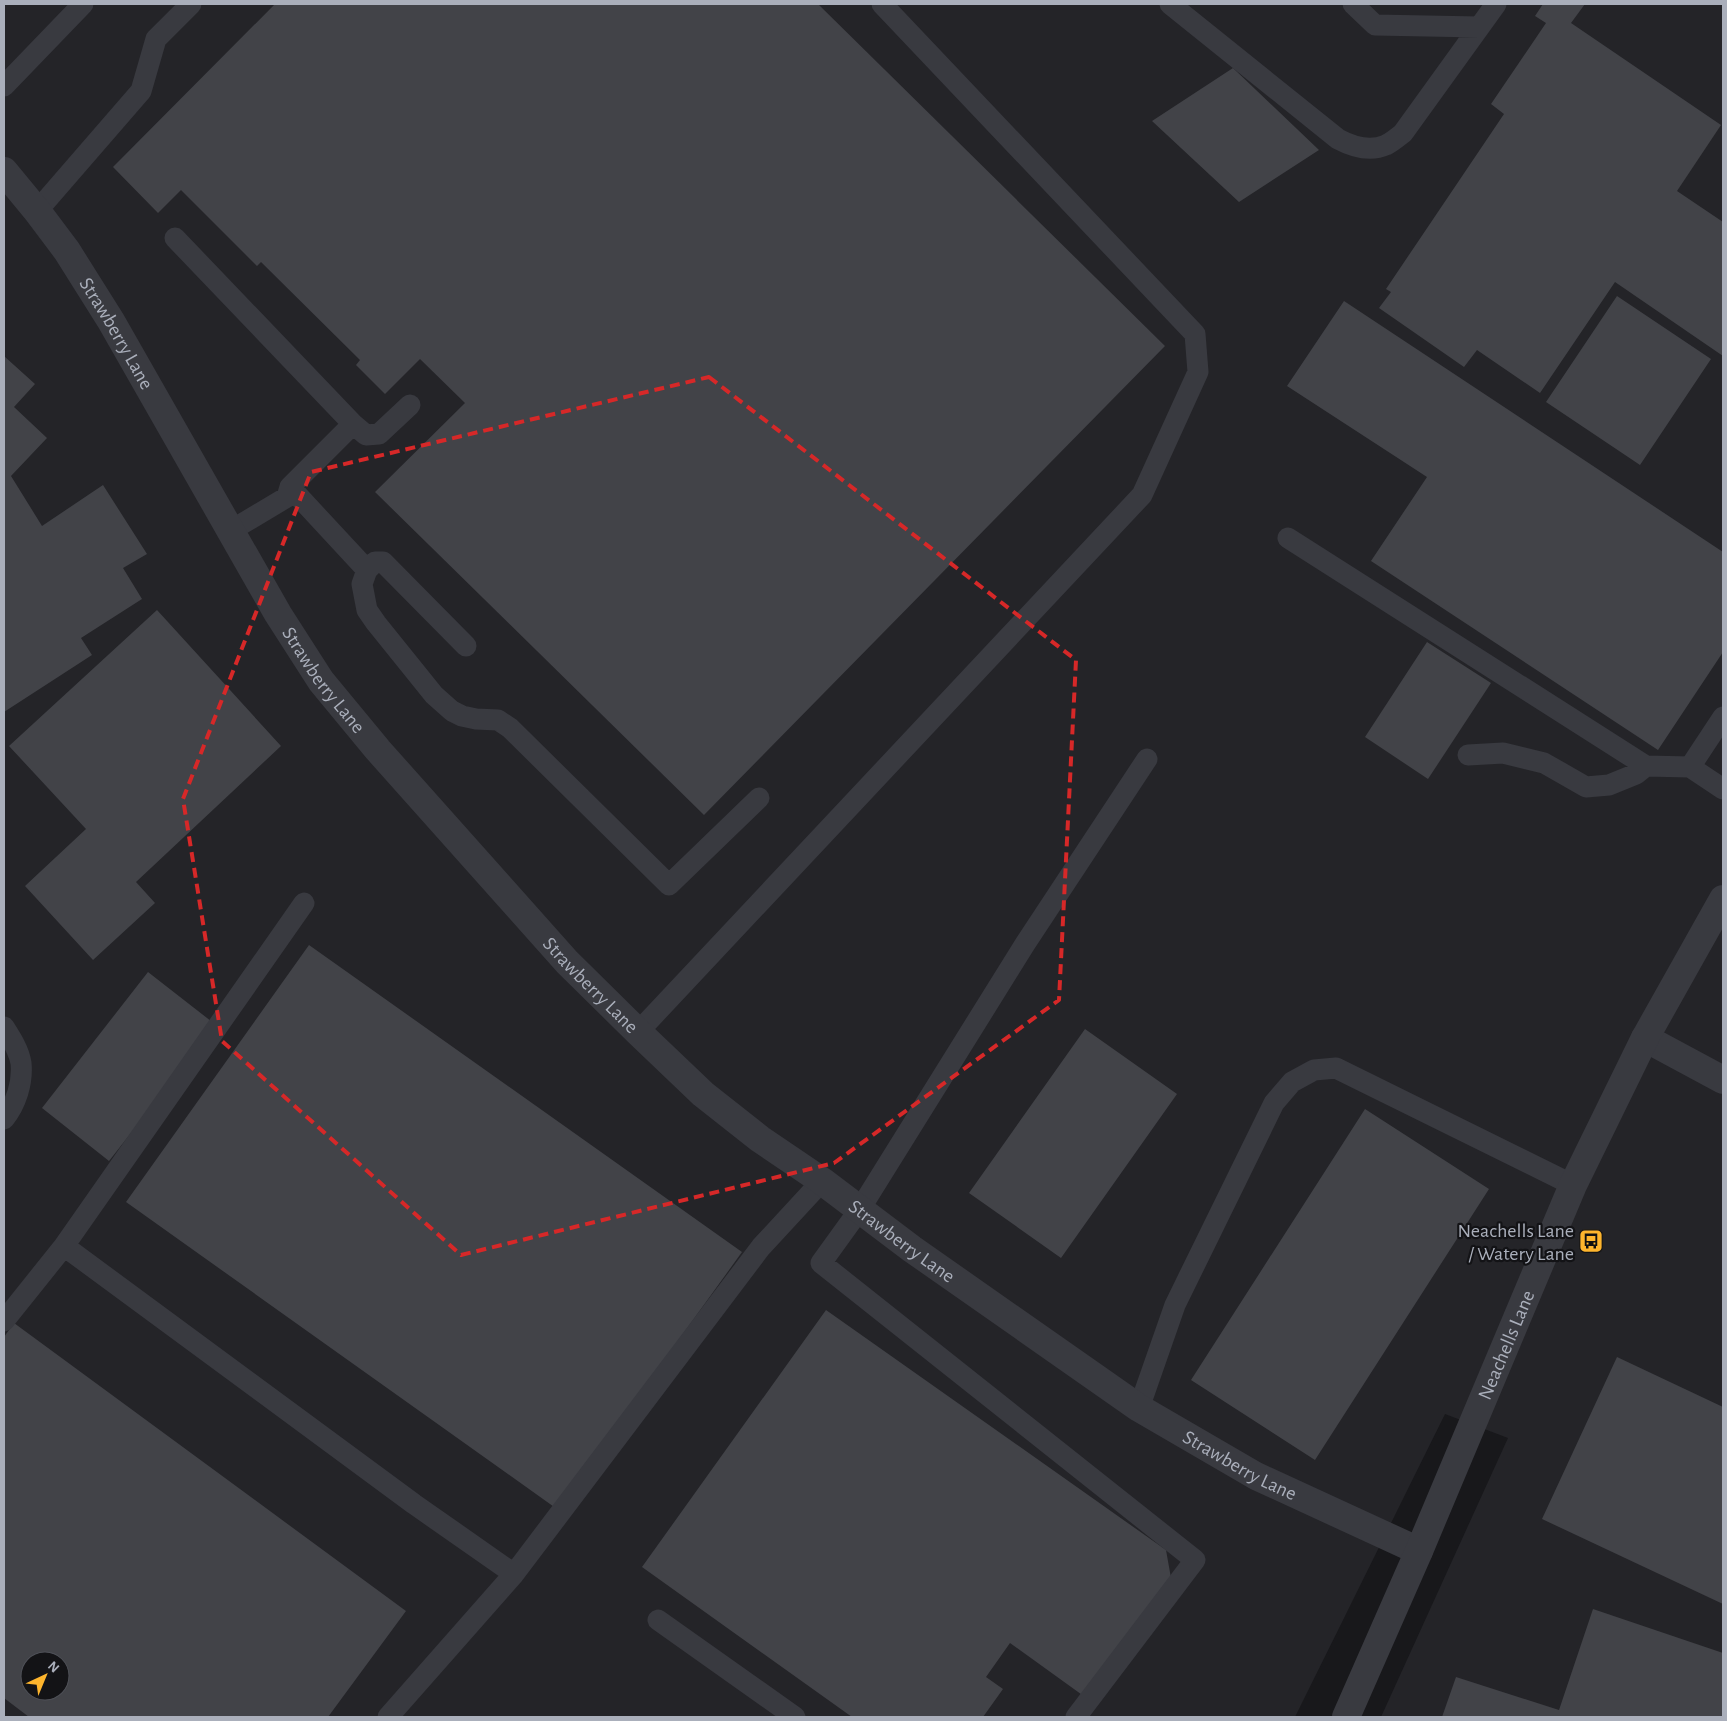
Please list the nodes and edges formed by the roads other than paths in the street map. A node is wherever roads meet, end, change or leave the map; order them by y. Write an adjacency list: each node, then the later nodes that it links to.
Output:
1 (82, 4): 8 (lane)
2 (191, 4): 10 (lane)
3 (882, 4): 29 (lane)
4 (1170, 4): 7 (lane)
5 (1353, 4): 7 (lane)
6 (1496, 4): 7 (lane)
7 (1479, 28)
8 (4, 86)
9 (4, 171): 10 (street, Strawberry Lane)
10 (37, 211): 15 (street, Strawberry Lane)
11 (175, 238): 13 (lane)
12 (410, 405): 13 (lane)
13 (353, 424): 14 (lane)
14 (290, 487): 15 (lane); 17 (lane)
15 (230, 531): 29 (street, Strawberry Lane)
16 (1288, 538): 22 (lane)
17 (367, 570): 18 (lane); 25 (lane)
18 (466, 646)
19 (1723, 717): 23 (lane)
20 (1468, 755): 22 (lane)
21 (1147, 759): 35 (lane)
22 (1646, 766): 23 (lane)
23 (1690, 767): 24 (lane)
24 (1723, 789)
25 (759, 798)
26 (1723, 899): 30 (street, Neachells Lane)
27 (304, 903): 36 (lane)
28 (4, 1027): 32 (lane)
29 (638, 1032): 33 (street, Strawberry Lane)
30 (1645, 1038): 31 (street); 34 (street, Neachells Lane)
31 (1723, 1080)
32 (4, 1119)
33 (822, 1181): 35 (street, Strawberry Lane); 40 (lane)
34 (1572, 1185): 38 (lane); 39 (street, Neachells Lane)
35 (860, 1209): 38 (street, Strawberry Lane); 44 (lane)
36 (64, 1246): 37 (lane); 40 (lane)
37 (4, 1322)
38 (1139, 1408): 39 (street, Strawberry Lane)
39 (1419, 1551): 45 (street, Neachells Lane)
40 (514, 1574): 42 (lane)
41 (658, 1620): 43 (lane)
42 (388, 1717)
43 (795, 1717)
44 (1076, 1717)
45 (1346, 1717)

